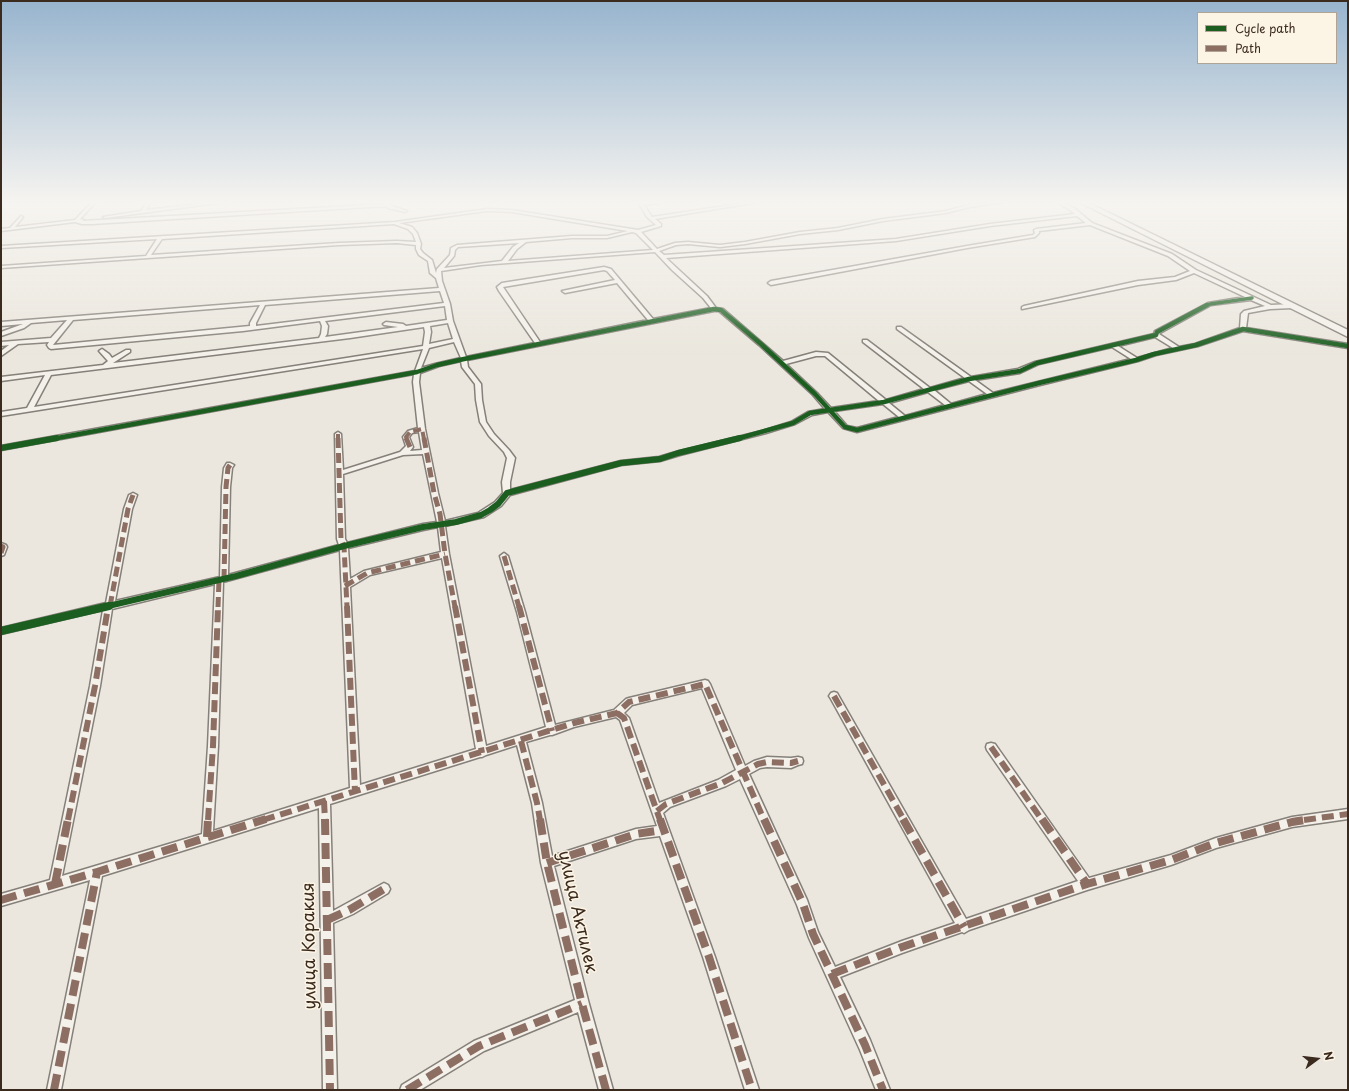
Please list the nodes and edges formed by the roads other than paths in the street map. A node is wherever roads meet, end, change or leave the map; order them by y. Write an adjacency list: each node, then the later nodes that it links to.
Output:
1 (150, 253): 14 (street)
2 (217, 253): 14 (street)
3 (420, 253): 19 (street)
4 (452, 253): 17 (street)
5 (511, 253): 15 (street)
6 (629, 253): 15 (street)
7 (657, 253): 13 (street)
8 (718, 253): 13 (street)
9 (935, 253): 21 (street)
10 (1165, 253): 18 (street)
11 (1185, 253): 27 (highway)
12 (1198, 253): 39 (highway)
13 (662, 257): 30 (street)
14 (147, 258): 16 (street)
15 (504, 262): 17 (street)
16 (1, 267)
17 (439, 270): 19 (street)
18 (1194, 271): 24 (street); 29 (street)
19 (439, 278): 22 (street)
20 (618, 281): 23 (street); 33 (street); 55 (street)
21 (771, 283)
22 (442, 289): 25 (street); 26 (street)
23 (565, 291)
24 (1252, 298): 28 (street); 46 (street)
25 (262, 303): 31 (street); 40 (street)
26 (447, 304): 32 (street); 34 (street)
27 (1292, 306): 28 (street); 45 (highway)
28 (1270, 307): 43 (street)
29 (1024, 308)
30 (714, 309): 33 (street); 66 (street)
31 (72, 318): 35 (street); 49 (street)
32 (322, 319): 40 (street); 48 (street)
33 (651, 320): 55 (street)
34 (450, 321): 38 (street); 50 (street)
35 (30, 322): 36 (street); 44 (street)
36 (1, 324)
37 (386, 324): 41 (street)
38 (427, 325): 41 (street); 58 (street)
39 (1348, 326)
40 (253, 327): 49 (street)
41 (405, 328): 47 (street)
42 (898, 328): 71 (street)
43 (1243, 329): 57 (street); 59 (street)
44 (1, 334)
45 (1348, 334)
46 (1156, 335): 56 (street); 59 (street)
47 (343, 337): 48 (street); 54 (street)
48 (321, 339): 67 (street)
49 (53, 340): 52 (street)
50 (456, 340): 58 (street); 63 (street)
51 (865, 341): 72 (street)
52 (16, 343): 53 (street); 62 (street)
53 (1, 344)
54 (342, 344)
55 (538, 344): 63 (street)
56 (1114, 346): 64 (street); 71 (street)
57 (1348, 346)
58 (425, 347): 68 (street); 76 (street)
59 (1179, 349): 64 (street)
60 (102, 351): 65 (street)
61 (128, 351): 65 (street)
62 (1, 354)
63 (464, 358): 68 (street); 87 (street)
64 (1136, 360): 73 (street)
65 (111, 361): 67 (street)
66 (781, 363): 74 (street); 77 (street)
67 (106, 366): 69 (street)
68 (416, 372): 80 (street); 82 (street)
69 (49, 373): 70 (street); 76 (street)
70 (1, 379)
71 (969, 379): 72 (street); 73 (street)
72 (929, 390): 74 (street); 75 (street)
73 (992, 396): 75 (street)
74 (884, 402): 77 (street); 79 (street)
75 (950, 406): 79 (street)
76 (30, 409): 78 (street)
77 (828, 409): 79 (street); 87 (street)
78 (1, 414)
79 (904, 418)
80 (422, 429): 83 (street); 84 (street)
81 (338, 434): 86 (street)
82 (1, 448)
83 (426, 452): 84 (street); 89 (street)
84 (402, 453): 86 (street)
85 (230, 465): 93 (street)
86 (339, 474): 90 (street)
87 (507, 493): 89 (street)
88 (133, 495): 95 (street)
89 (441, 525): 90 (street); 91 (street)
90 (344, 546): 93 (street); 94 (street)
91 (445, 554): 94 (street); 102 (street)
92 (504, 556): 99 (street)
93 (222, 579): 95 (street); 110 (street)
94 (345, 586): 105 (street)
95 (109, 606): 96 (street); 113 (street)
96 (1, 632)
97 (834, 696): 118 (street)
98 (617, 713): 99 (street); 104 (street); 107 (street)
99 (552, 731): 100 (street)
100 (521, 741): 102 (street); 111 (street, улица Актилек)
101 (991, 747): 114 (street)
102 (482, 753): 105 (street)
103 (798, 761): 104 (street)
104 (742, 771): 107 (street); 119 (street)
105 (355, 792): 106 (street)
106 (324, 801): 110 (street); 117 (street, улица Коракия)
107 (656, 811): 109 (street)
108 (1348, 814): 114 (street)
109 (663, 830): 111 (street); 125 (street)
110 (207, 837): 112 (street)
111 (547, 863): 120 (street, улица Актилек)
112 (97, 872): 113 (street); 121 (street)
113 (55, 884): 116 (street)
114 (1087, 884): 118 (street)
115 (384, 889): 117 (street)
116 (1, 900)
117 (327, 920): 122 (street, улица Коракия)
118 (964, 927): 119 (street)
119 (832, 974): 126 (street)
120 (582, 1004): 123 (street); 124 (street, улица Актилек)
121 (54, 1090)
122 (330, 1090)
123 (407, 1090)
124 (606, 1090)
125 (752, 1090)
126 (882, 1090)

